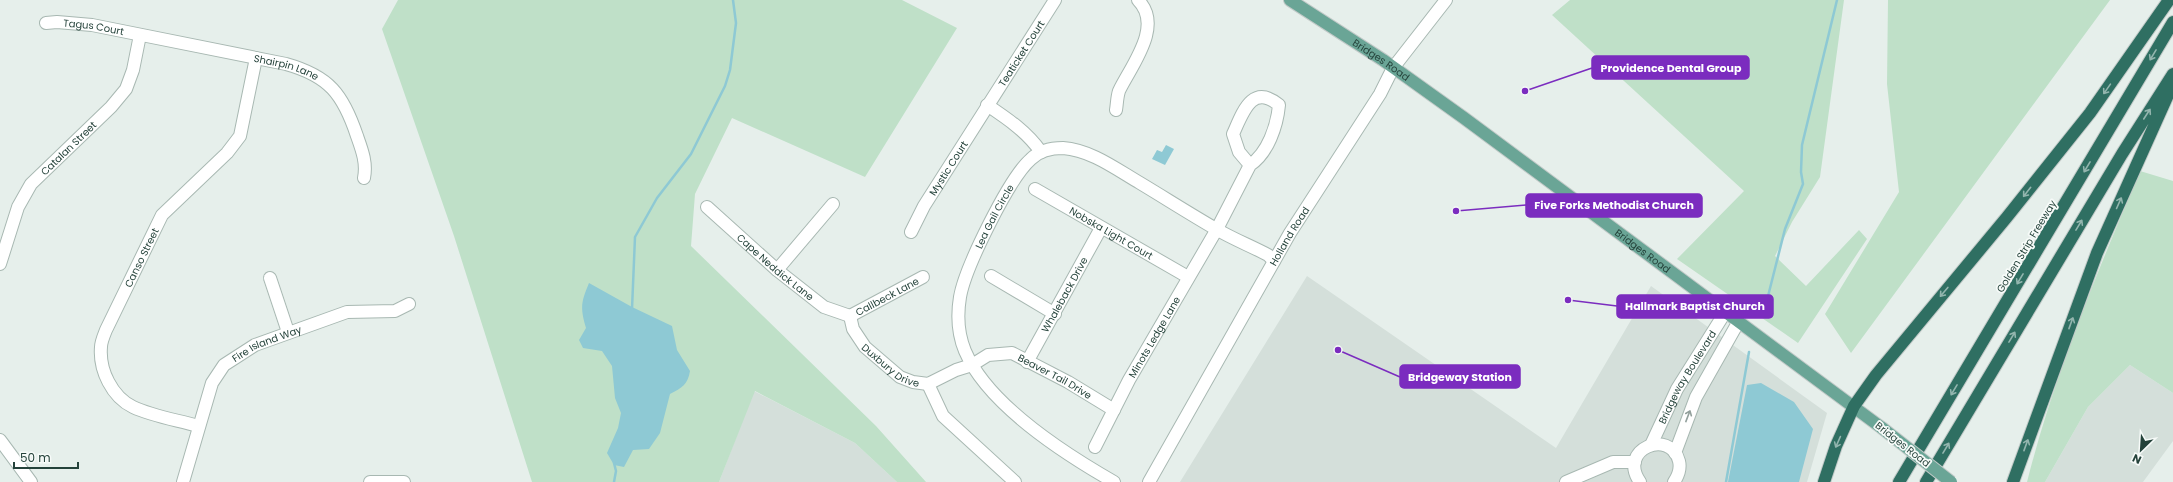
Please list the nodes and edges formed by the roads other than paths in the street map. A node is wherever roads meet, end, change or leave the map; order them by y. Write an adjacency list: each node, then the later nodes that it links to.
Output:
1 (1055, 0): 13 (street, Teaticket Court)
2 (1138, 0): 14 (street)
3 (1290, 0): 10 (main road, Bridges Road)
4 (1446, 0): 10 (street, Holland Road)
5 (2169, 0): 40 (highway, one-way to 40)
6 (2173, 22): 60 (highway, Golden Strip Freeway, one-way to 60)
7 (46, 23): 8 (street, Tagus Court)
8 (140, 35): 9 (street, Shairpin Lane); 25 (street, Catalan Street)
9 (256, 58): 17 (street, Shairpin Lane); 42 (street, Canso Street)
10 (1393, 68): 24 (street, Holland Road); 32 (main road, Bridges Road)
11 (2173, 74): 61 (highway, one-way to 11)
12 (2173, 84): 63 (highway, one-way to 12)
13 (987, 105): 15 (street); 23 (street, Mystic Court)
14 (1116, 110)
15 (1041, 152): 22 (street, Lea Gail Circle); 38 (street, Lea Gail Circle)
16 (1250, 165): 16 (street, Minots Ledge Lane); 22 (street, Minots Ledge Lane)
17 (364, 178)
18 (1035, 189): 21 (street, Nobska Light Court)
19 (833, 204): 26 (street)
20 (707, 207): 26 (street, Cape Neddick Lane)
21 (1101, 228): 29 (street, Nobska Light Court); 33 (street, Whaleback Drive)
22 (1217, 229): 24 (street, Lea Gail Circle); 29 (street, Minots Ledge Lane)
23 (911, 232)
24 (1274, 261): 55 (street, Holland Road)
25 (0, 264)
26 (777, 270): 34 (street, Cape Neddick Lane)
27 (923, 276): 34 (street, Callbeck Lane)
28 (991, 276): 33 (street)
29 (1188, 277): 41 (street, Minots Ledge Lane)
30 (270, 278): 36 (street)
31 (409, 304): 36 (street, Fire Island Way)
32 (1726, 311): 35 (main road, Bridges Road); 44 (street, Bridgeway Boulevard)
33 (1055, 314): 37 (street, Whaleback Drive)
34 (850, 316): 39 (street, Duxbury Drive)
35 (1739, 321): 40 (main road, Bridges Road); 46 (street, Bridgeway Boulevard, one-way to 35)
36 (288, 332): 42 (street, Fire Island Way)
37 (1028, 362): 38 (street, Beaver Tail Drive); 41 (street, Beaver Tail Drive)
38 (972, 365): 39 (street, Duxbury Drive); 54 (street, Lea Gail Circle)
39 (928, 384): 53 (street)
40 (1854, 406): 59 (highway, one-way to 59); 62 (main road, Bridges Road, bridge)
41 (1114, 410): 45 (street, Minots Ledge Lane)
42 (198, 426): 50 (street, Fire Island Way)
43 (0, 440): 47 (street)
44 (1651, 445): 46 (street); 48 (street)
45 (1095, 447)
46 (1675, 453): 58 (street)
47 (4, 455): 49 (street)
48 (1635, 462): 56 (street); 57 (street)
49 (31, 482)
50 (183, 482)
51 (370, 482): 52 (street)
52 (404, 482)
53 (1014, 482)
54 (1114, 482)
55 (1149, 482)
56 (1566, 482)
57 (1640, 482)
58 (1674, 482)
59 (1824, 482)
60 (1899, 482)
61 (1926, 482)
62 (1951, 482)
63 (2013, 482)

